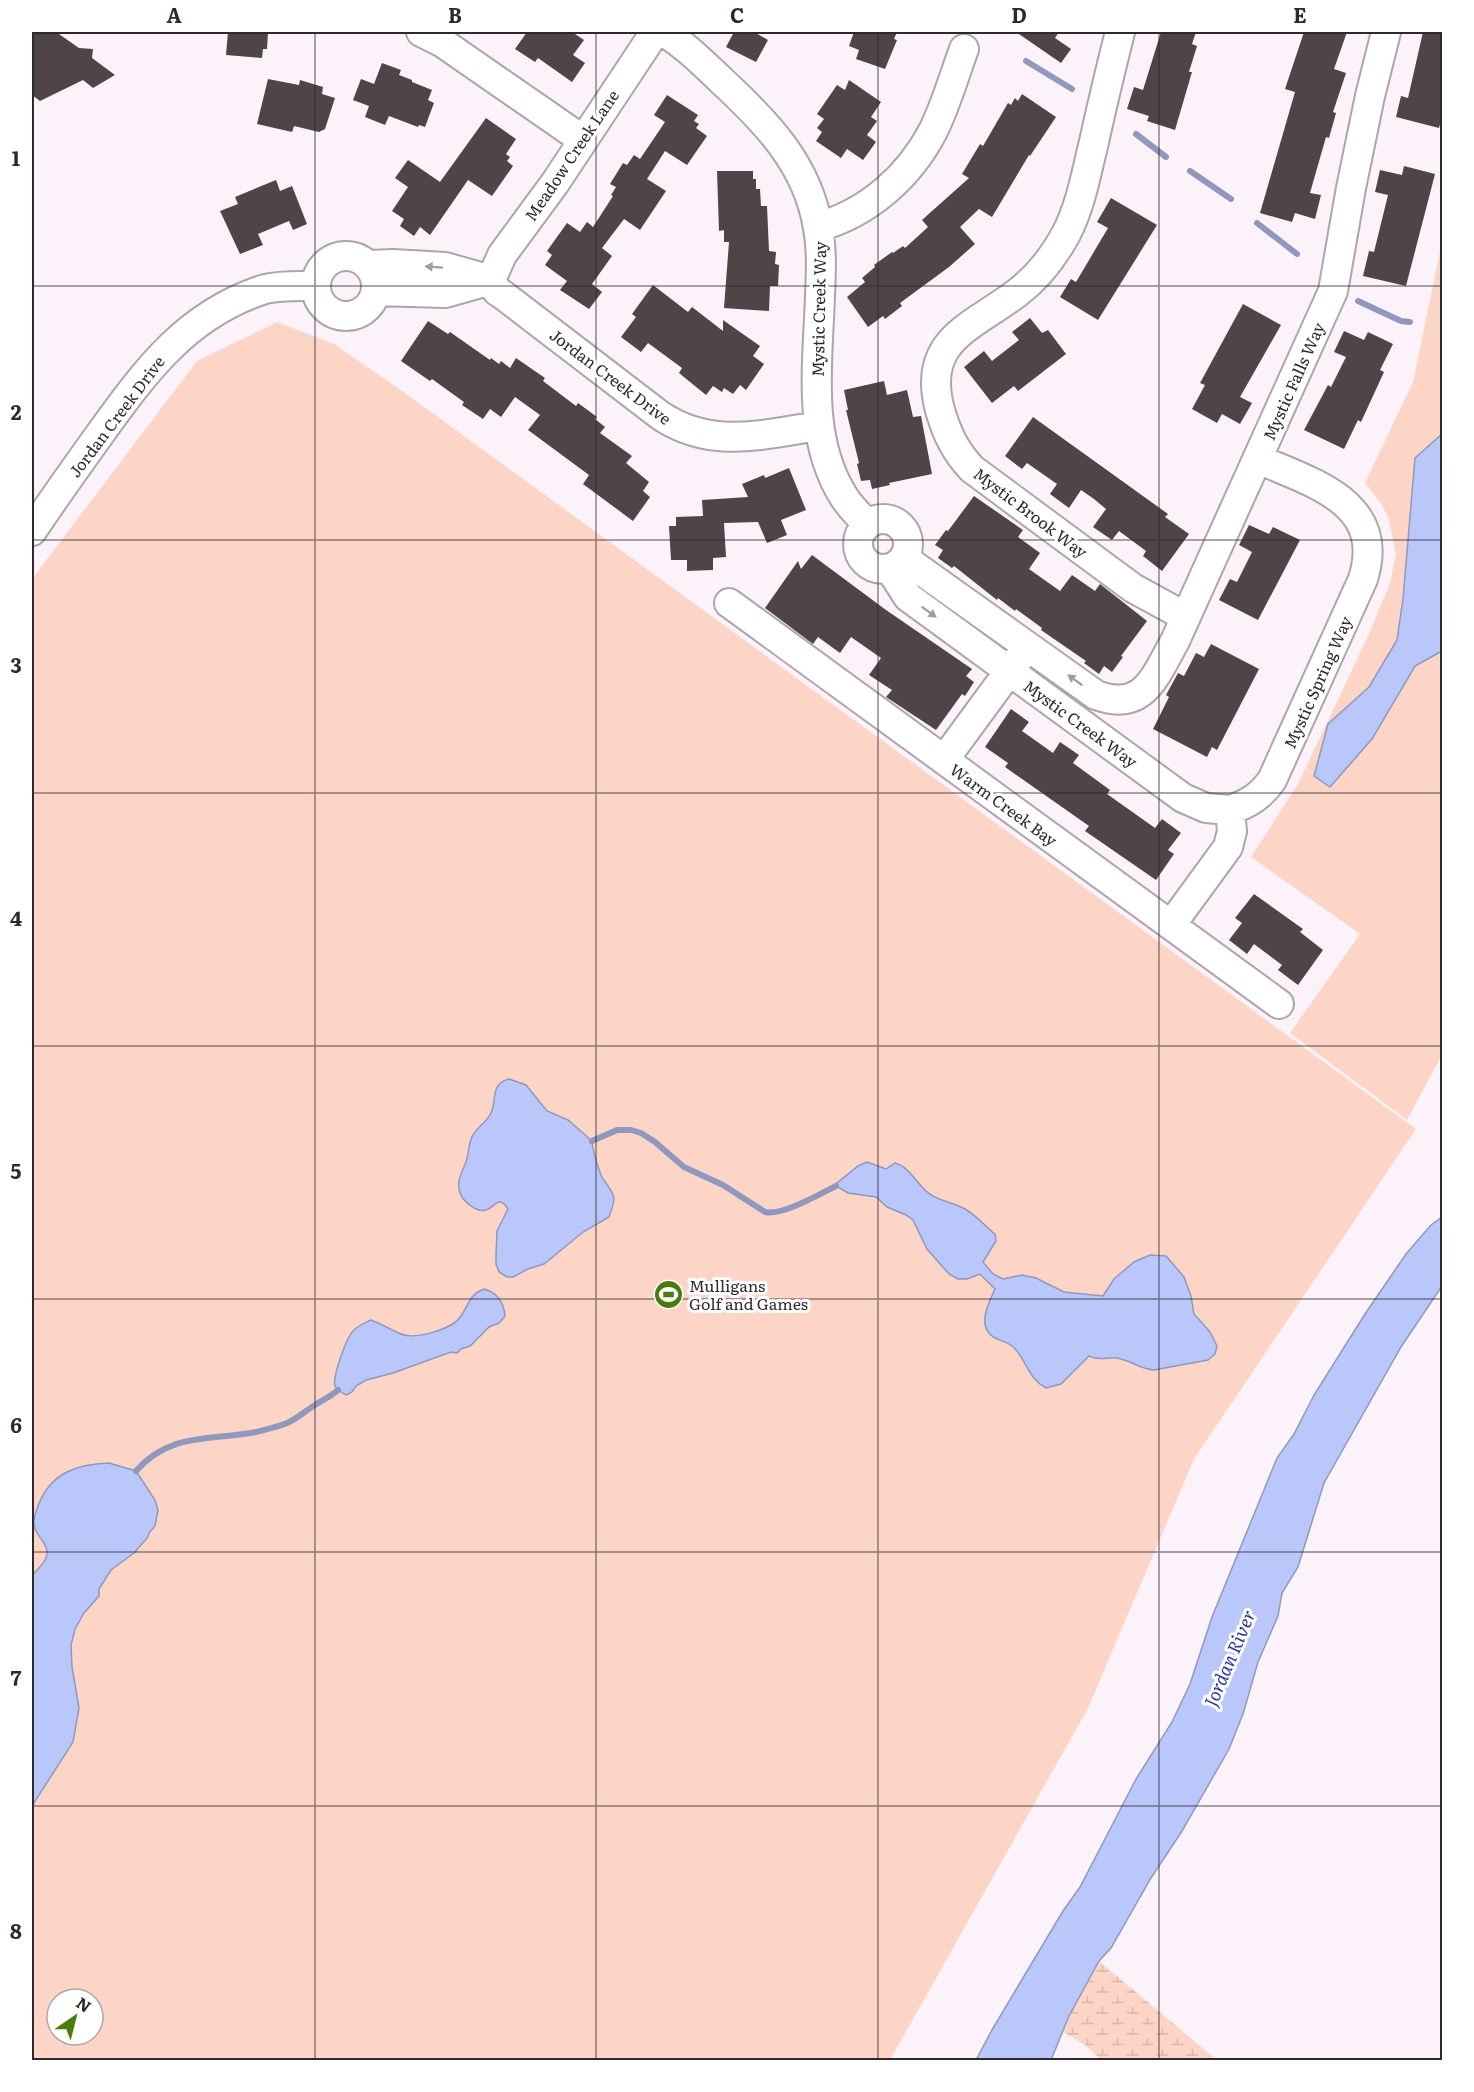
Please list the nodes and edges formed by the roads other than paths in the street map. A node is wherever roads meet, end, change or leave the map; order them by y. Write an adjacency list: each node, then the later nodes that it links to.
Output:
1 (421, 32): 7 (street)
2 (655, 32): 7 (street, Meadow Creek Lane)
3 (664, 32): 8 (street, Mystic Creek Way)
4 (1120, 32): 18 (street, Mystic Brook Way)
5 (1386, 32): 13 (street, Mystic Falls Way)
6 (964, 48): 8 (street)
7 (582, 141): 10 (street, Meadow Creek Lane)
8 (818, 227): 12 (street, Mystic Creek Way)
9 (372, 278): 10 (street); 11 (street); 11 (street)
10 (491, 280): 12 (street, Jordan Creek Drive)
11 (315, 286): 15 (street, Jordan Creek Drive)
12 (819, 426): 14 (street, Mystic Creek Way)
13 (1258, 459): 18 (street, Mystic Falls Way); 23 (street, Mystic Spring Way)
14 (867, 524): 16 (street); 16 (street)
15 (32, 531)
16 (897, 564): 19 (street, Mystic Creek Way); 20 (street, Mystic Creek Way, one-way to 20)
17 (729, 603): 22 (street, Warm Creek Bay)
18 (1186, 617): 21 (street, Mystic Falls Way)
19 (1028, 646): 20 (street); 21 (street, Mystic Creek Way, one-way to 19)
20 (1010, 671): 22 (street); 23 (street, Mystic Creek Way)
21 (1128, 700)
22 (944, 760): 24 (street, Warm Creek Bay)
23 (1230, 810): 24 (street)
24 (1171, 926): 25 (street, Warm Creek Bay)
25 (1279, 1004)

